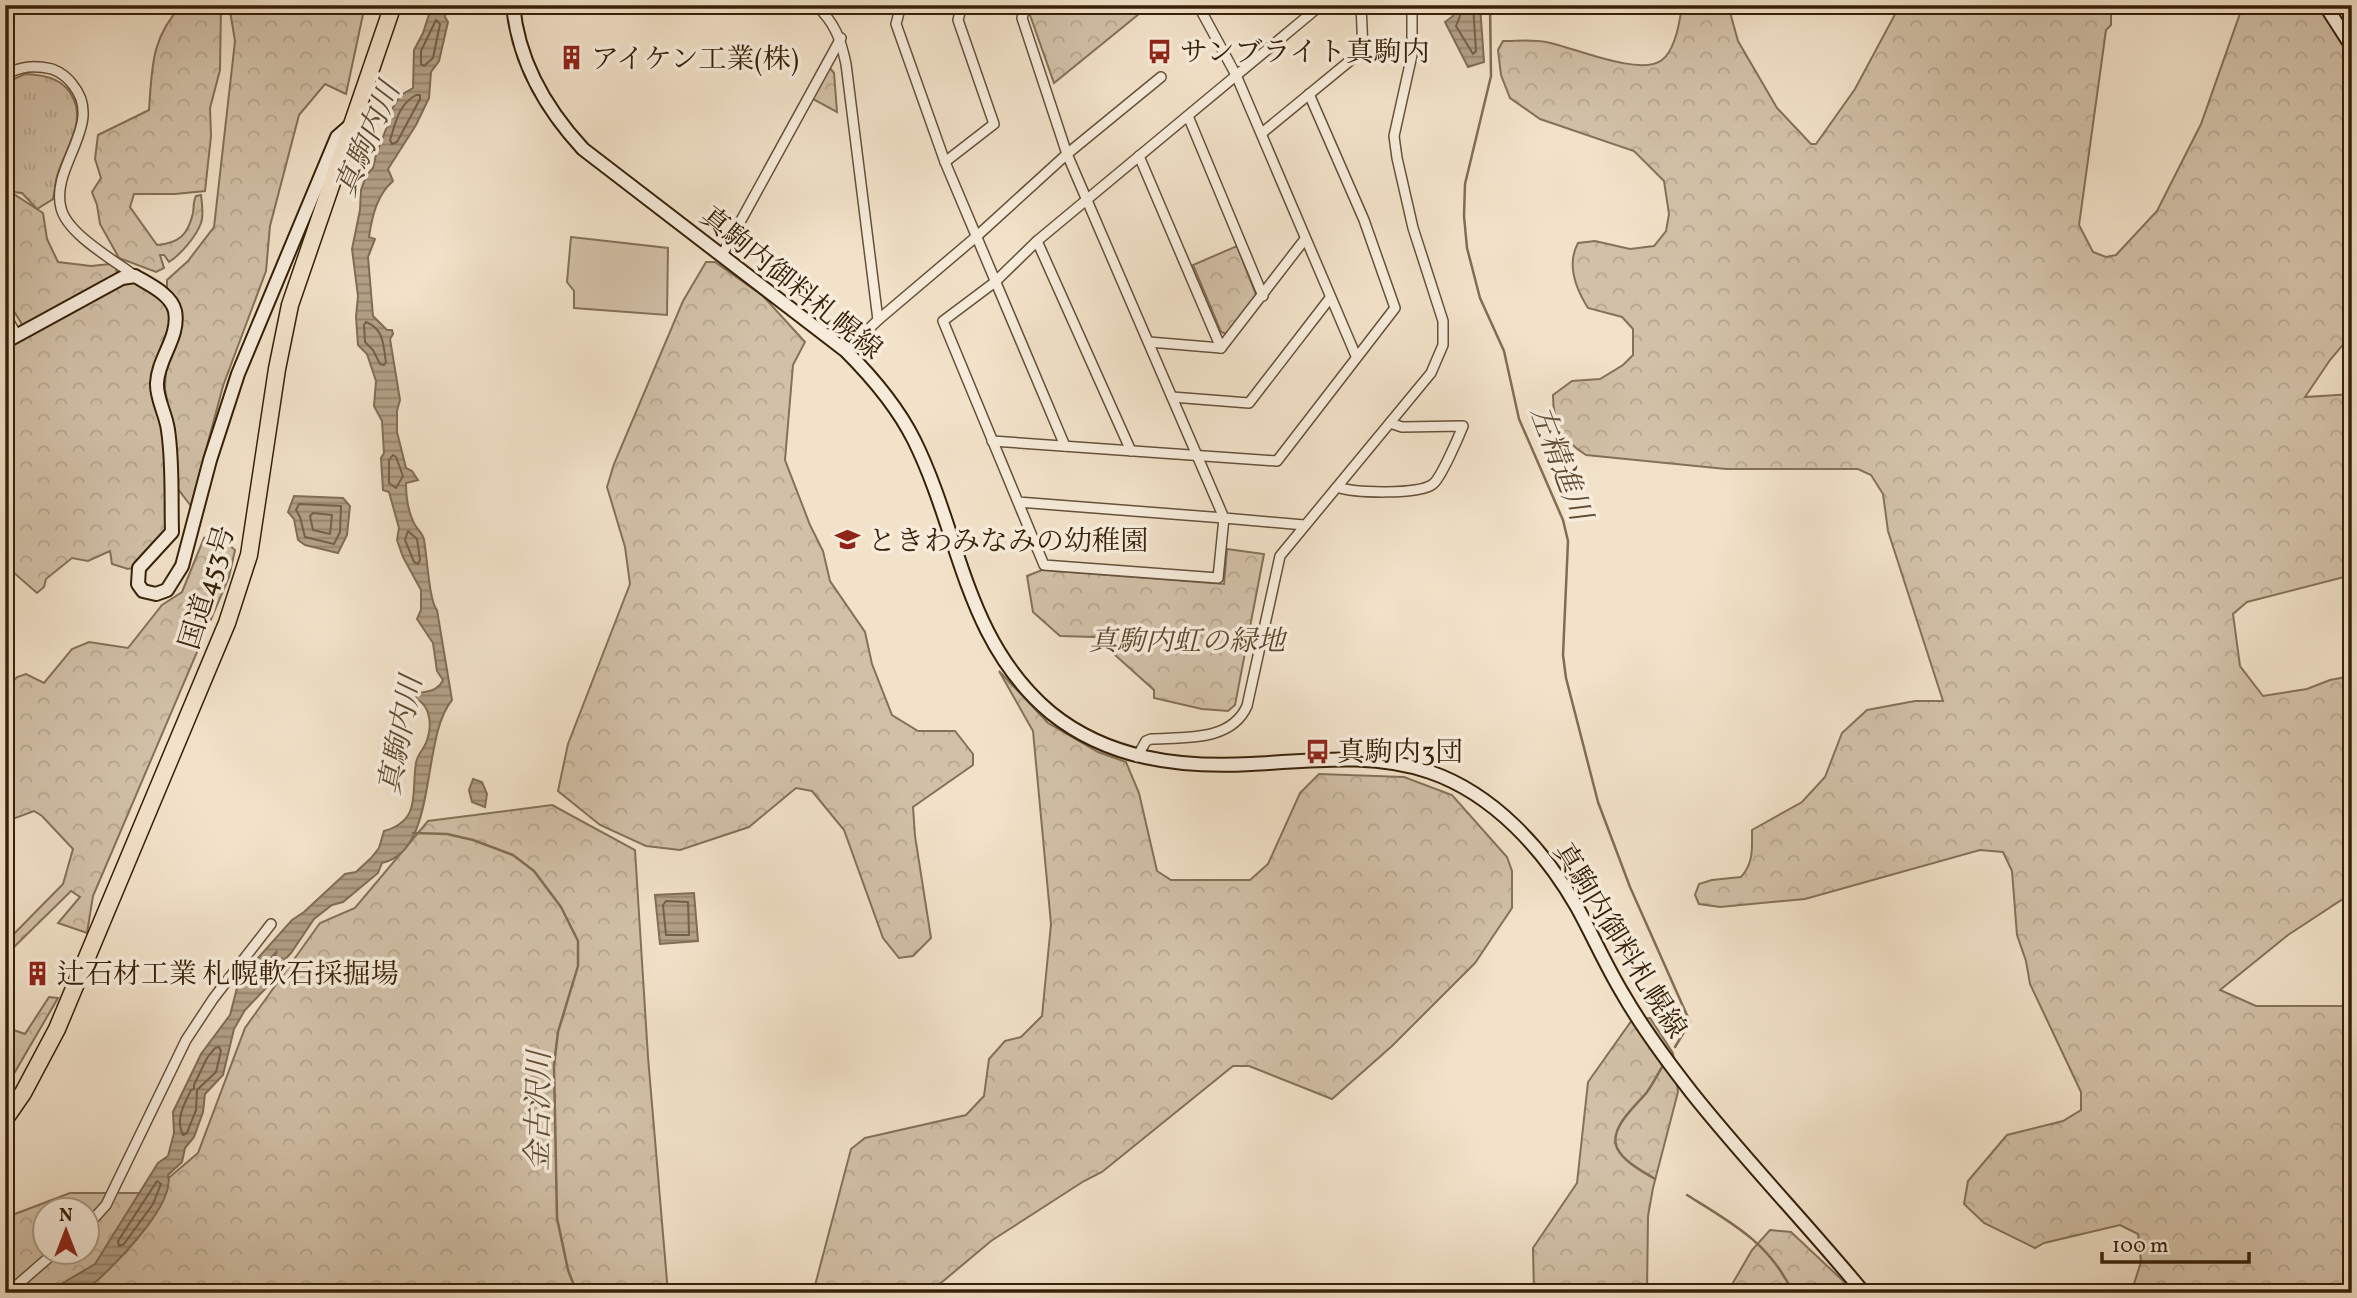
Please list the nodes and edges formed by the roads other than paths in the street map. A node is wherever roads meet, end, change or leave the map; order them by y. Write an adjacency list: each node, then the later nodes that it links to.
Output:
1 (393, 5): 19 (highway, 国道453号)
2 (513, 5): 28 (main road, 真駒内御料札幌線)
3 (816, 5): 12 (street)
4 (901, 5): 23 (street)
5 (962, 5): 23 (street)
6 (1026, 5): 21 (street)
7 (1198, 5): 15 (street)
8 (1321, 5): 15 (street)
9 (1361, 5): 17 (street)
10 (1412, 5): 41 (street)
11 (2325, 5): 13 (main road)
12 (841, 38): 28 (street); 34 (street)
13 (2352, 47)
14 (5, 75): 29 (street)
15 (1236, 75): 18 (street); 20 (street)
16 (1161, 77): 21 (street)
17 (1309, 94): 20 (street); 39 (street)
18 (1188, 116): 22 (street); 31 (street)
19 (353, 122): 29 (main road); 52 (highway, 国道453号)
20 (1262, 133): 26 (street)
21 (1067, 154): 24 (street); 25 (street)
22 (1139, 156): 24 (street); 37 (street)
23 (945, 163): 25 (street)
24 (1088, 200): 27 (street); 36 (street)
25 (977, 236): 30 (street); 34 (street)
26 (1306, 239): 31 (street); 32 (street)
27 (1037, 241): 30 (street); 44 (street)
28 (722, 255): 38 (main road, 真駒内御料札幌線)
29 (135, 276): 35 (main road)
30 (995, 282): 42 (street); 43 (street)
31 (1263, 296): 37 (street)
32 (1330, 298): 39 (street); 40 (street)
33 (5, 315): 35 (street)
34 (878, 320): 38 (street)
35 (11, 338)
36 (1149, 342): 37 (street); 40 (street)
37 (1222, 348)
38 (846, 351): 50 (main road, 真駒内御料札幌線)
39 (1356, 356): 45 (street)
40 (1172, 397): 45 (street)
41 (1390, 423): 46 (street); 46 (street)
42 (992, 441): 43 (street); 47 (street)
43 (1065, 446): 44 (street)
44 (1130, 452): 45 (street)
45 (1196, 457): 48 (street)
46 (1337, 487): 49 (street)
47 (1018, 502): 48 (street); 48 (street)
48 (1224, 518): 49 (street)
49 (1304, 525): 50 (street)
50 (1137, 757): 56 (main road, 真駒内御料札幌線)
51 (271, 924): 53 (street)
52 (5, 1119)
53 (102, 1209)
54 (39, 1266): 55 (street)
55 (8, 1293)
56 (1864, 1293)

